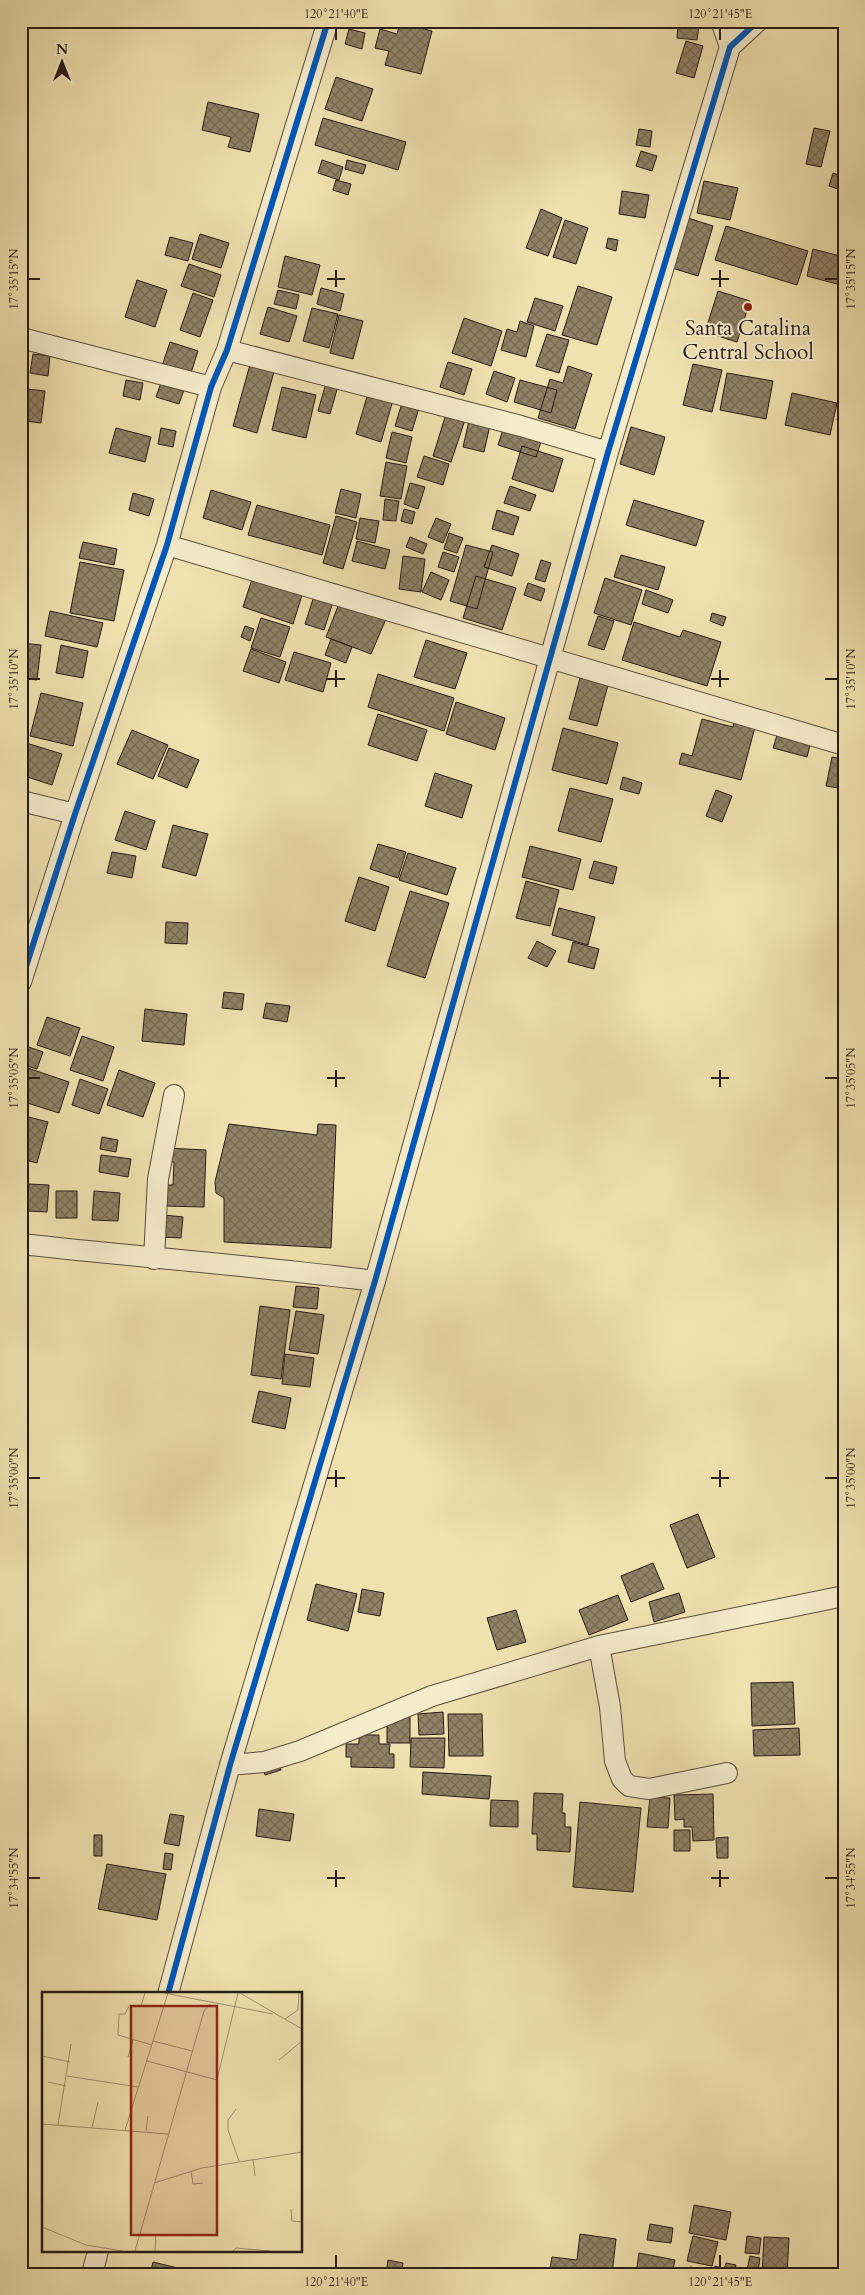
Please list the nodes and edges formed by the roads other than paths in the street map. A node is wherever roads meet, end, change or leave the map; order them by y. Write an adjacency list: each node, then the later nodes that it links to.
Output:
1 (328, 21): 6 (street)
2 (721, 21): 4 (street)
3 (758, 21): 4 (street)
4 (730, 47): 8 (street)
5 (21, 338): 7 (street)
6 (226, 350): 7 (street); 8 (street)
7 (211, 386): 9 (street)
8 (608, 452): 10 (street)
9 (167, 545): 10 (street); 13 (street)
10 (551, 660): 11 (street); 18 (street)
11 (844, 745)
12 (21, 801): 13 (street)
13 (76, 814): 14 (street)
14 (21, 982)
15 (174, 1095): 17 (street)
16 (21, 1244): 17 (street)
17 (154, 1258): 18 (street)
18 (375, 1281): 21 (street)
19 (844, 1596): 20 (street)
20 (599, 1646): 21 (street); 22 (street)
21 (230, 1765): 23 (street)
22 (727, 1773)
23 (169, 1992)
24 (98, 2252): 25 (street)
25 (92, 2274)

